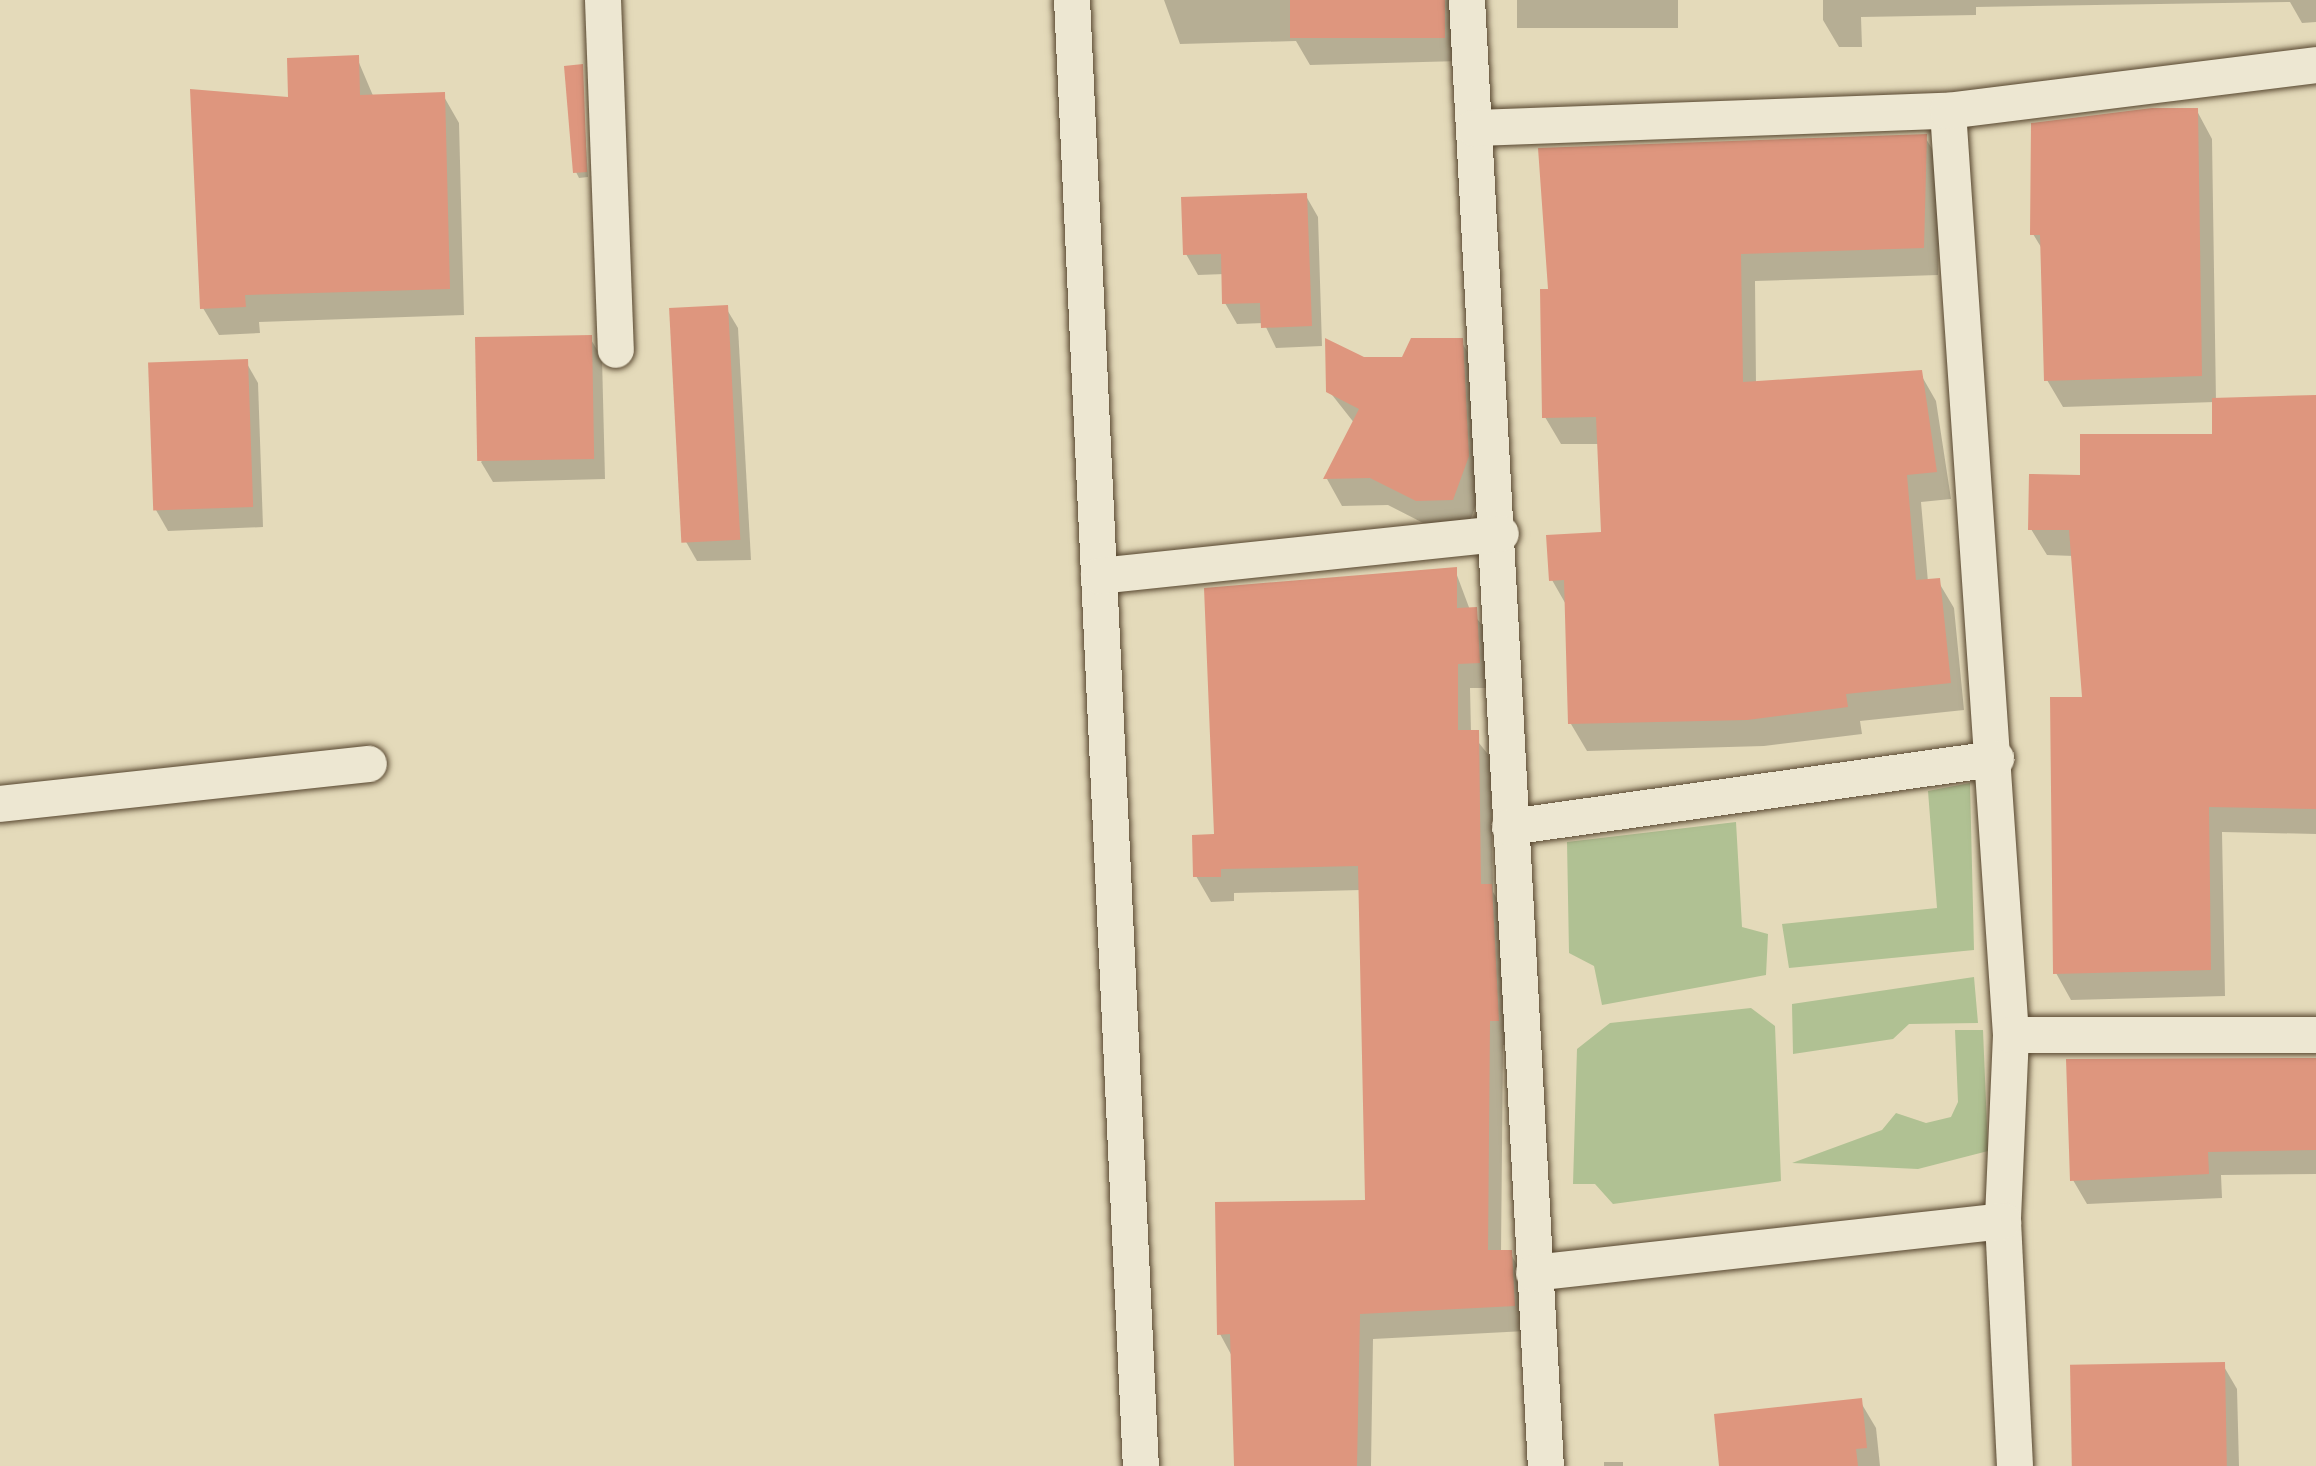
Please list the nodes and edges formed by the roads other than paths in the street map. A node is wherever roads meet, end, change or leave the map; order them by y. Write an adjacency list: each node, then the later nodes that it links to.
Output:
1 (603, 0): 7 (street)
2 (1072, 0): 9 (street)
3 (1468, 0): 6 (street)
4 (2316, 64): 5 (street)
5 (1948, 111): 6 (street); 10 (street)
6 (1474, 128): 8 (street)
7 (616, 350)
8 (1501, 534): 9 (street); 13 (street)
9 (1099, 576): 18 (street)
10 (1996, 759): 13 (street); 15 (street)
11 (369, 764): 12 (street)
12 (0, 804)
13 (1510, 827): 17 (street)
14 (2316, 1035): 15 (street)
15 (2011, 1036): 16 (street)
16 (2002, 1221): 17 (street); 20 (street)
17 (1534, 1273): 19 (street)
18 (1141, 1466)
19 (1546, 1466)
20 (2015, 1466)

